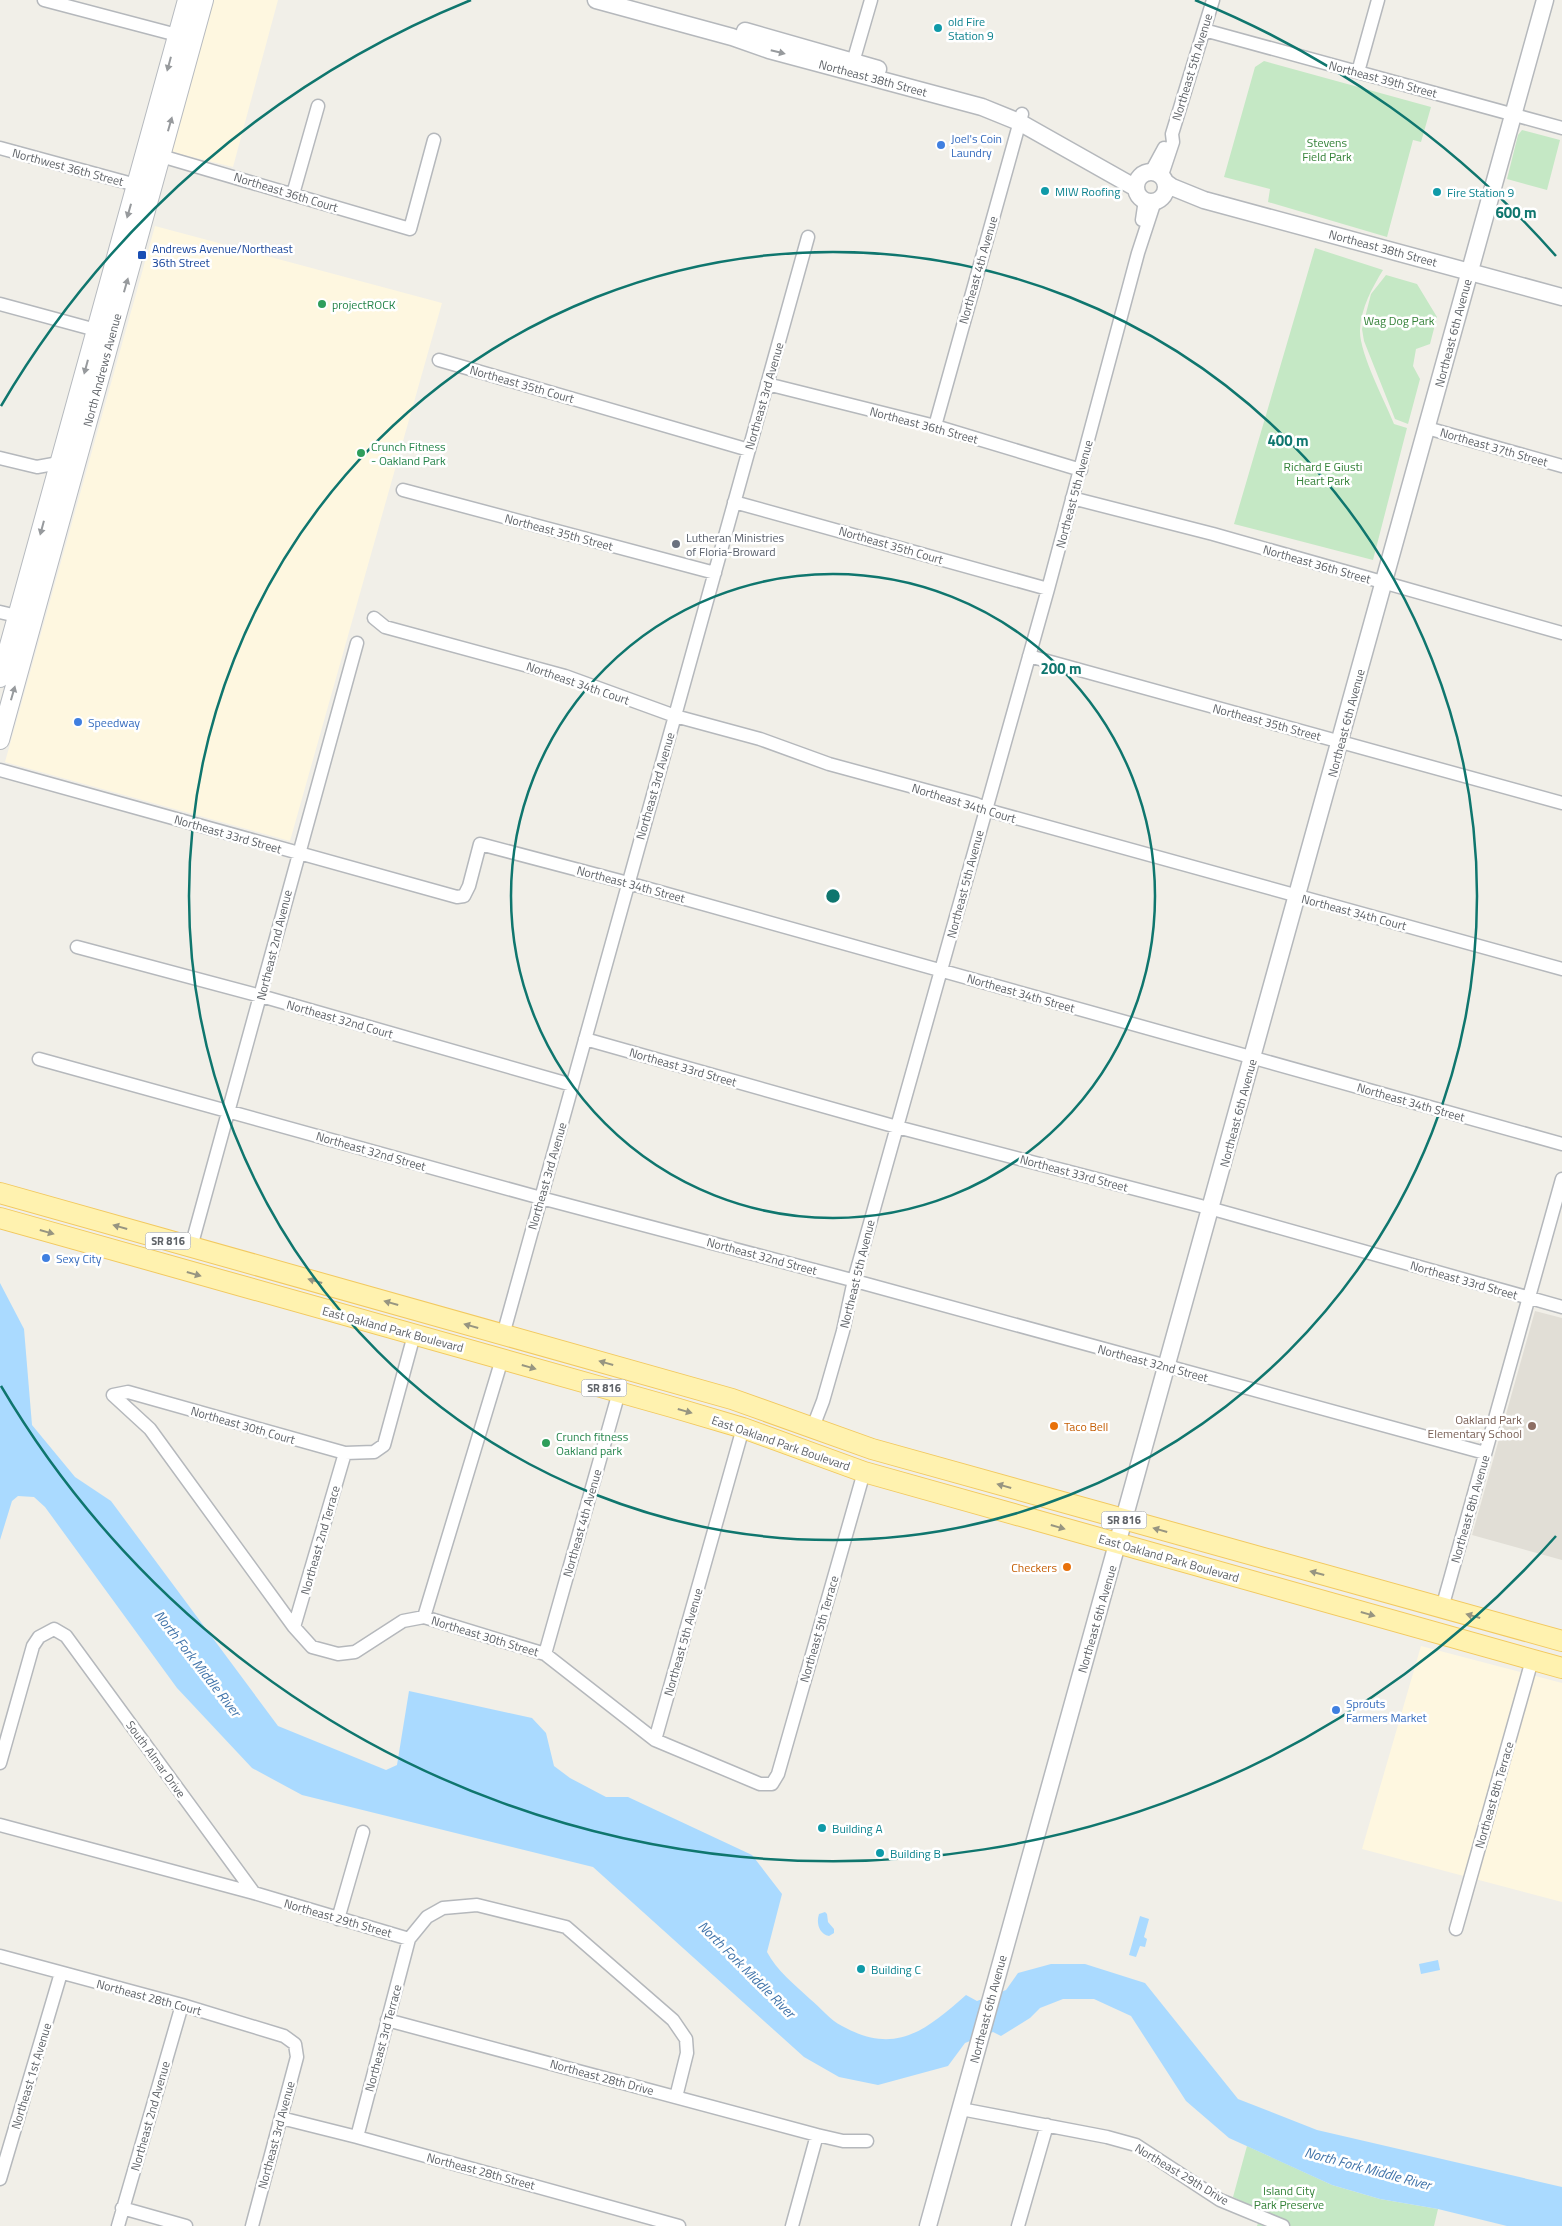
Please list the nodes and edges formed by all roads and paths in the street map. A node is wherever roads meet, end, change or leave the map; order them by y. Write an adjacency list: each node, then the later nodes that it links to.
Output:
1 (44, 0): 11 (street)
2 (187, 0): 11 (main road, North Andrews Avenue)
3 (204, 0): 21 (main road, North Andrews Avenue, one-way to 3)
4 (596, 0): 12 (street, Northeast 38th Street, one-way to 12)
5 (629, 0): 12 (street, Northeast 38th Street)
6 (871, 0): 12 (street)
7 (1212, 0): 10 (street, Northeast 5th Avenue)
8 (1378, 0): 13 (street)
9 (1545, 0): 15 (street, Northeast 6th Avenue)
10 (1204, 30): 13 (street, Northeast 39th Street); 23 (street, Northeast 5th Avenue)
11 (177, 35): 18 (main road, North Andrews Avenue, one-way to 18)
12 (852, 66): 16 (street, Northeast 38th Street)
13 (1358, 72): 15 (street, Northeast 39th Street)
14 (318, 106): 24 (street)
15 (1514, 114): 17 (street, Northeast 39th Street); 27 (street, Northeast 6th Avenue)
16 (1020, 118): 23 (street, Northeast 38th Street); 33 (street, Northeast 4th Avenue)
17 (1562, 128)
18 (151, 130): 21 (main road); 22 (main road, North Andrews Avenue)
19 (434, 140): 24 (street, Northeast 36th Court)
20 (0, 148): 22 (street, Northwest 36th Street)
21 (161, 156): 24 (street, Northeast 36th Court); 25 (main road, North Andrews Avenue)
22 (136, 185): 25 (main road); 30 (main road, North Andrews Avenue, one-way to 30)
23 (1153, 186): 27 (street, Northeast 38th Street); 40 (street, Northeast 5th Avenue)
24 (293, 194)
25 (148, 204): 37 (main road, North Andrews Avenue, one-way to 25)
26 (808, 237): 32 (street, Northeast 3rd Avenue)
27 (1470, 272): 28 (street, Northeast 38th Street); 34 (street, Northeast 6th Avenue)
28 (1562, 297)
29 (0, 304): 30 (street)
30 (96, 330): 37 (main road, North Andrews Avenue, one-way to 37)
31 (439, 360): 35 (street, Northeast 35th Court)
32 (767, 384): 33 (street, Northeast 36th Street); 35 (street, Northeast 3rd Avenue)
33 (935, 426): 40 (street, Northeast 36th Street)
34 (1427, 428): 38 (street, Northeast 37th Street); 46 (street, Northeast 6th Avenue)
35 (749, 450): 44 (street, Northeast 3rd Avenue)
36 (0, 458): 39 (street)
37 (67, 465): 39 (street); 41 (main road, North Andrews Avenue)
38 (1562, 466)
39 (37, 467): 41 (street)
40 (1080, 470): 43 (street, Northeast 5th Avenue)
41 (62, 483): 49 (main road, North Andrews Avenue, one-way to 49); 56 (main road, North Andrews Avenue, one-way to 41)
42 (403, 490): 45 (street, Northeast 35th Street)
43 (1072, 498): 46 (street, Northeast 36th Street); 47 (street, Northeast 5th Avenue)
44 (734, 502): 45 (street, Northeast 3rd Avenue); 47 (street, Northeast 35th Court)
45 (715, 573): 55 (street, Northeast 3rd Avenue)
46 (1384, 583): 51 (street, Northeast 36th Street); 57 (street, Northeast 6th Avenue)
47 (1048, 589): 53 (street, Northeast 5th Avenue)
48 (0, 612): 49 (street)
49 (17, 616): 54 (main road, North Andrews Avenue)
50 (374, 618): 55 (street, Northeast 34th Court)
51 (1562, 633)
52 (358, 643): 61 (street, Northeast 2nd Avenue)
53 (1029, 656): 57 (street, Northeast 35th Street); 60 (street, Northeast 5th Avenue)
54 (0, 678)
55 (675, 716): 60 (street, Northeast 34th Court); 62 (street, Northeast 3rd Avenue)
56 (0, 740)
57 (1340, 742): 59 (street, Northeast 35th Street); 63 (street, Northeast 6th Avenue)
58 (0, 770): 61 (street, Northeast 33rd Street)
59 (1562, 803)
60 (985, 808): 63 (street, Northeast 34th Court); 67 (street, Northeast 5th Avenue)
61 (298, 853): 64 (street, Northeast 33rd Street); 68 (street, Northeast 2nd Avenue)
62 (628, 883): 64 (street, Northeast 34th Street); 67 (street, Northeast 34th Street); 69 (street, Northeast 3rd Avenue)
63 (1298, 896): 66 (street, Northeast 34th Court); 71 (street, Northeast 6th Avenue)
64 (457, 897)
65 (77, 947): 68 (street, Northeast 32nd Court)
66 (1562, 969)
67 (941, 971): 71 (street, Northeast 34th Street); 74 (street, Northeast 5th Avenue)
68 (261, 996): 72 (street, Northeast 32nd Court); 73 (street, Northeast 2nd Avenue)
69 (585, 1039): 72 (street, Northeast 3rd Avenue); 74 (street, Northeast 33rd Street)
70 (39, 1058): 73 (street, Northeast 32nd Street)
71 (1253, 1058): 75 (street, Northeast 34th Street); 79 (street, Northeast 6th Avenue)
72 (572, 1085): 78 (street, Northeast 3rd Avenue)
73 (229, 1112): 78 (street, Northeast 32nd Street); 81 (street, Northeast 2nd Avenue)
74 (897, 1127): 79 (street, Northeast 33rd Street); 84 (street, Northeast 5th Avenue)
75 (1562, 1144)
76 (1562, 1179): 86 (street, Northeast 8th Avenue)
77 (0, 1193): 81 (main road, East Oakland Park Boulevard / SR 816, one-way to 77)
78 (541, 1198): 84 (street, Northeast 32nd Street); 89 (street, Northeast 3rd Avenue)
79 (1211, 1209): 86 (street, Northeast 33rd Street); 92 (street, Northeast 6th Avenue)
80 (0, 1218): 82 (main road, East Oakland Park Boulevard / SR 816, one-way to 82)
81 (191, 1247): 82 (main road); 83 (main road, East Oakland Park Boulevard / SR 816)
82 (147, 1261): 85 (main road, East Oakland Park Boulevard / SR 816, one-way to 85)
83 (285, 1273): 85 (main road); 89 (main road, East Oakland Park Boulevard / SR 816, one-way to 83)
84 (854, 1280): 92 (street, Northeast 32nd Street); 96 (street, Northeast 5th Avenue)
85 (255, 1291): 88 (main road, East Oakland Park Boulevard / SR 816)
86 (1529, 1298): 87 (street, Northeast 33rd Street); 100 (street, Northeast 8th Avenue)
87 (1562, 1307)
88 (414, 1335): 90 (main road, East Oakland Park Boulevard / SR 816); 99 (street, Northeast 30th Court)
89 (503, 1335): 90 (main road); 93 (main road, East Oakland Park Boulevard / SR 816, one-way to 89)
90 (465, 1349): 91 (main road, East Oakland Park Boulevard / SR 816)
91 (502, 1359): 94 (main road, East Oakland Park Boulevard / SR 816, one-way to 94); 105 (street)
92 (1168, 1367): 100 (street, Northeast 32nd Street); 102 (street, Northeast 6th Avenue)
93 (653, 1377): 94 (main road); 96 (main road, East Oakland Park Boulevard / SR 816)
94 (619, 1392): 97 (main road, East Oakland Park Boulevard / SR 816, one-way to 97); 110 (street, Northeast 4th Avenue)
95 (113, 1395): 99 (street, Northeast 30th Court); 107 (street, Northeast 30th Street)
96 (813, 1427): 98 (main road); 102 (main road, East Oakland Park Boulevard / SR 816, one-way to 96)
97 (743, 1428): 98 (main road, East Oakland Park Boulevard / SR 816); 113 (street, Northeast 5th Avenue)
98 (765, 1436): 101 (main road, East Oakland Park Boulevard / SR 816)
99 (345, 1453): 107 (street, Northeast 2nd Terrace)
100 (1486, 1454): 104 (street, Northeast 8th Avenue)
101 (864, 1472): 103 (main road, East Oakland Park Boulevard / SR 816, one-way to 103); 115 (street, Northeast 5th Terrace)
102 (1125, 1520): 103 (street, Northeast 6th Avenue); 104 (main road, East Oakland Park Boulevard / SR 816, one-way to 102)
103 (1118, 1544): 109 (main road, East Oakland Park Boulevard / SR 816, one-way to 109); 128 (street, Northeast 6th Avenue)
104 (1442, 1608): 106 (main road, East Oakland Park Boulevard / SR 816, one-way to 104)
105 (424, 1617): 107 (street, Northeast 30th Street); 110 (street, Northeast 30th Street)
106 (1499, 1624): 108 (main road, East Oakland Park Boulevard / SR 816); 109 (main road)
107 (294, 1627)
108 (1558, 1640): 111 (main road)
109 (1471, 1643): 111 (main road, East Oakland Park Boulevard / SR 816)
110 (545, 1654): 113 (street, Northeast 30th Street)
111 (1532, 1660): 112 (main road, East Oakland Park Boulevard / SR 816); 120 (street, Northeast 8th Terrace)
112 (1562, 1668)
113 (655, 1740): 115 (street, Northeast 30th Street)
114 (0, 1763): 118 (street, South Almar Drive)
115 (772, 1784)
116 (0, 1825): 118 (street, Northeast 29th Street)
117 (363, 1832): 119 (street)
118 (254, 1894): 119 (street, Northeast 29th Street)
119 (338, 1919): 121 (street, Northeast 29th Street)
120 (1456, 1929)
121 (409, 1939): 125 (street, Northeast 3rd Terrace); 127 (street, Northeast 29th Street)
122 (0, 1956): 123 (street, Northeast 28th Court)
123 (61, 1973): 124 (street, Northeast 28th Court); 134 (street, Northeast 1st Avenue)
124 (182, 2005): 126 (street, Northeast 28th Court); 135 (street, Northeast 2nd Avenue)
125 (387, 2020): 127 (street, Northeast 28th Drive); 132 (street, Northeast 3rd Terrace)
126 (295, 2044): 129 (street, Northeast 3rd Avenue)
127 (676, 2097): 131 (street, Northeast 28th Drive)
128 (961, 2109): 130 (street, Northeast 29th Drive); 141 (street, Northeast 6th Avenue)
129 (282, 2118): 132 (street, Northeast 28th Street); 138 (street, Northeast 3rd Avenue)
130 (1046, 2125): 142 (street); 143 (street, Northeast 29th Drive)
131 (817, 2135): 133 (street); 140 (street)
132 (357, 2137): 139 (street, Northeast 28th Street)
133 (867, 2141)
134 (0, 2179)
135 (122, 2208): 136 (street, Northeast 2nd Avenue); 137 (street)
136 (118, 2226)
137 (186, 2226)
138 (252, 2226)
139 (679, 2226)
140 (792, 2226)
141 (928, 2226)
142 (1018, 2226)
143 (1283, 2226)

